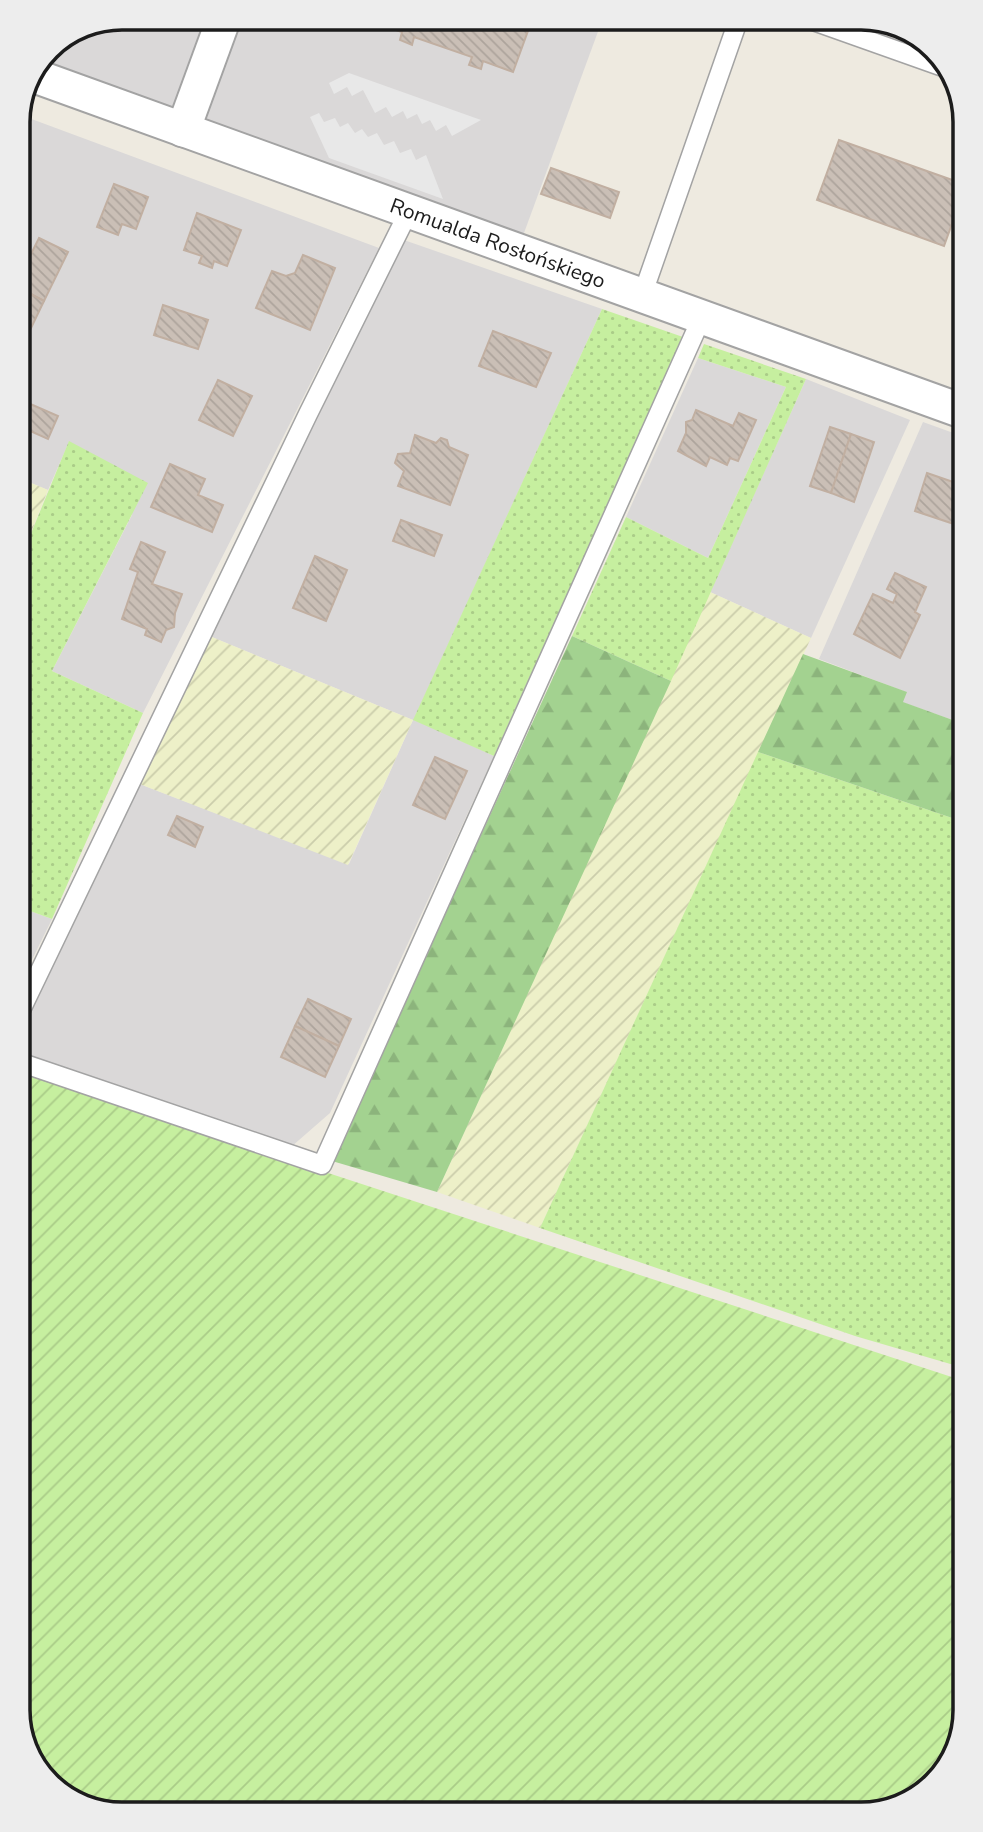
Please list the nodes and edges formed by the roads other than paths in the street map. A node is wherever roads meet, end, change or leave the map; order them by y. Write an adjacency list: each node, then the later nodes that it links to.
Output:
1 (220, 30): 6 (street)
2 (735, 30): 8 (lane)
3 (839, 30): 4 (lane)
4 (931, 63)
5 (41, 78): 6 (street, Romualda Rosłońskiego)
6 (183, 130): 7 (street, Romualda Rosłońskiego)
7 (408, 213): 8 (street, Romualda Rosłońskiego); 11 (lane)
8 (642, 296): 9 (street, Romualda Rosłońskiego)
9 (702, 317): 10 (street, Romualda Rosłońskiego); 12 (lane)
10 (953, 402)
11 (30, 990)
12 (30, 1066)

